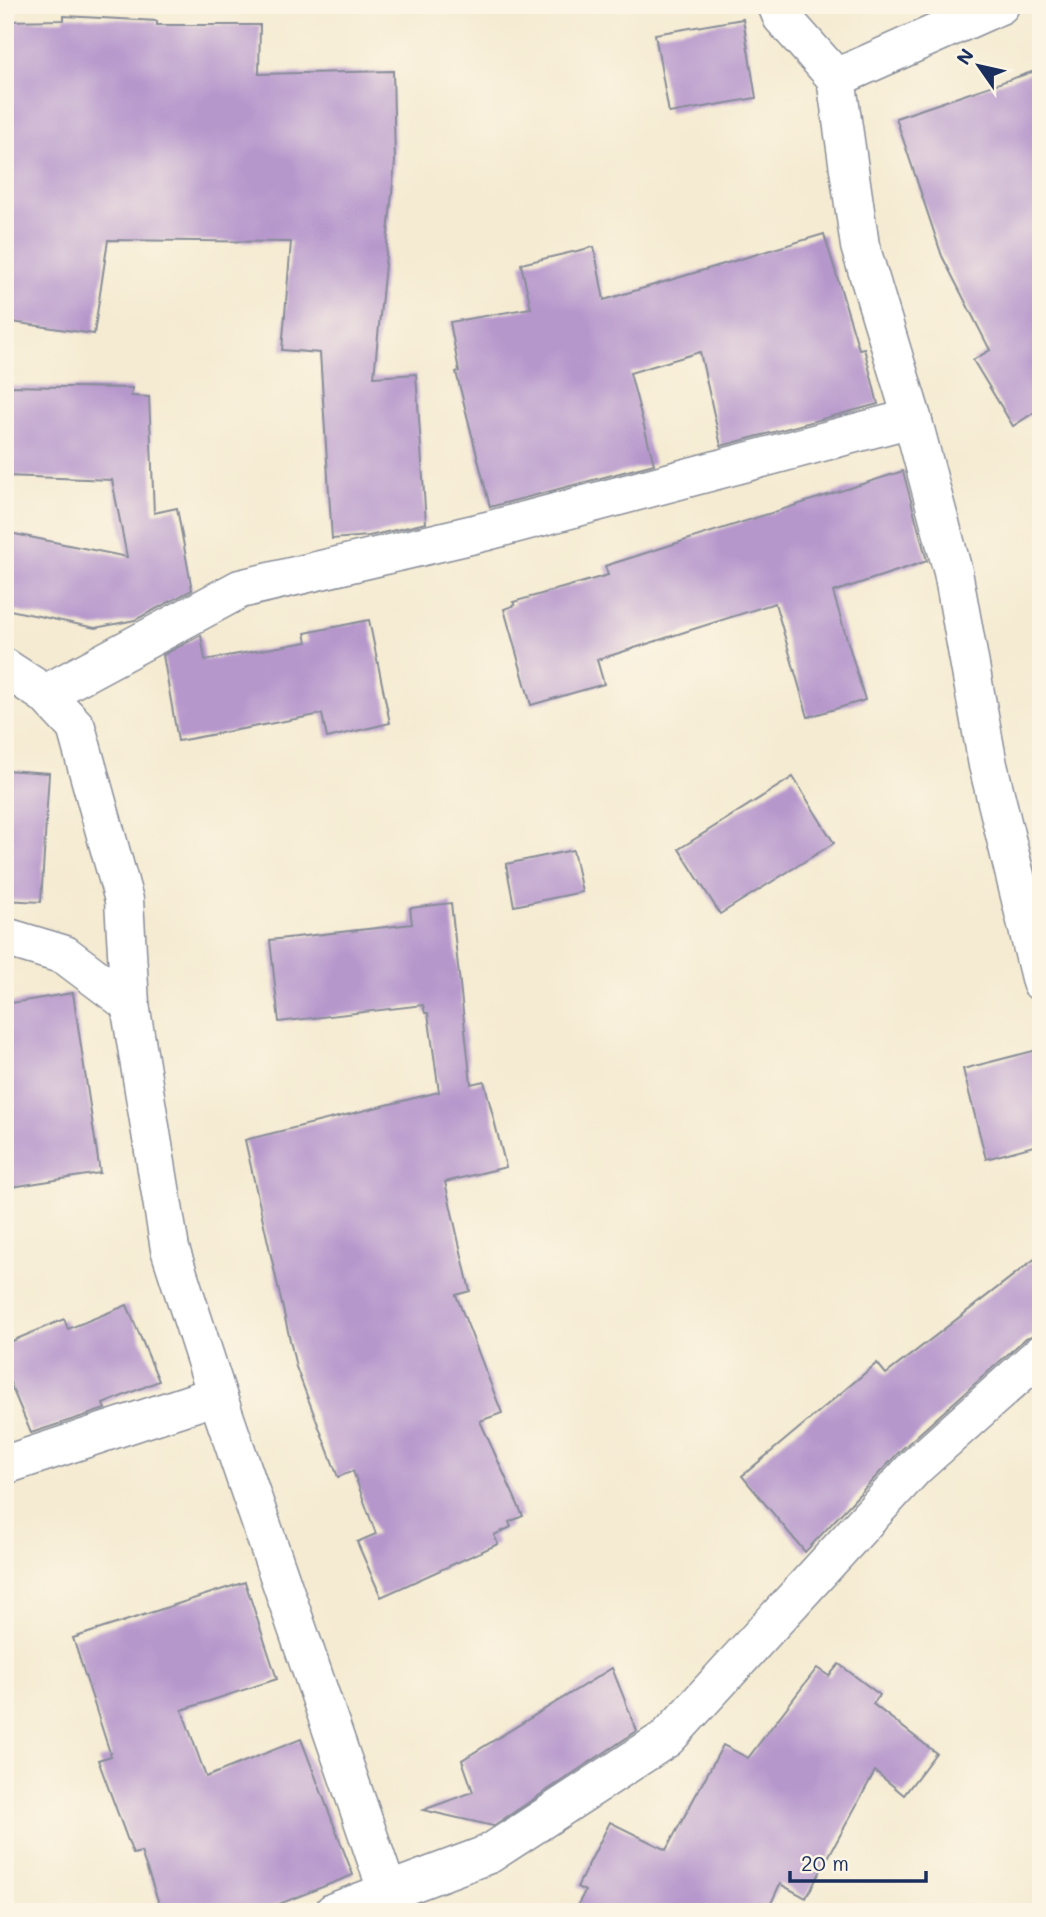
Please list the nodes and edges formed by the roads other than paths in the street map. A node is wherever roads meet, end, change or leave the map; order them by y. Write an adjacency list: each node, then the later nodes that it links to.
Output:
1 (777, 5): 3 (street)
2 (1000, 5): 3 (street)
3 (836, 78): 4 (street)
4 (912, 418): 6 (street); 8 (street)
5 (5, 668): 6 (street)
6 (45, 694): 9 (street)
7 (5, 937): 9 (street)
8 (1041, 982)
9 (130, 1004): 11 (street)
10 (1041, 1354): 13 (street)
11 (216, 1395): 12 (street); 13 (street)
12 (5, 1465)
13 (389, 1901): 14 (street)
14 (334, 1912)

